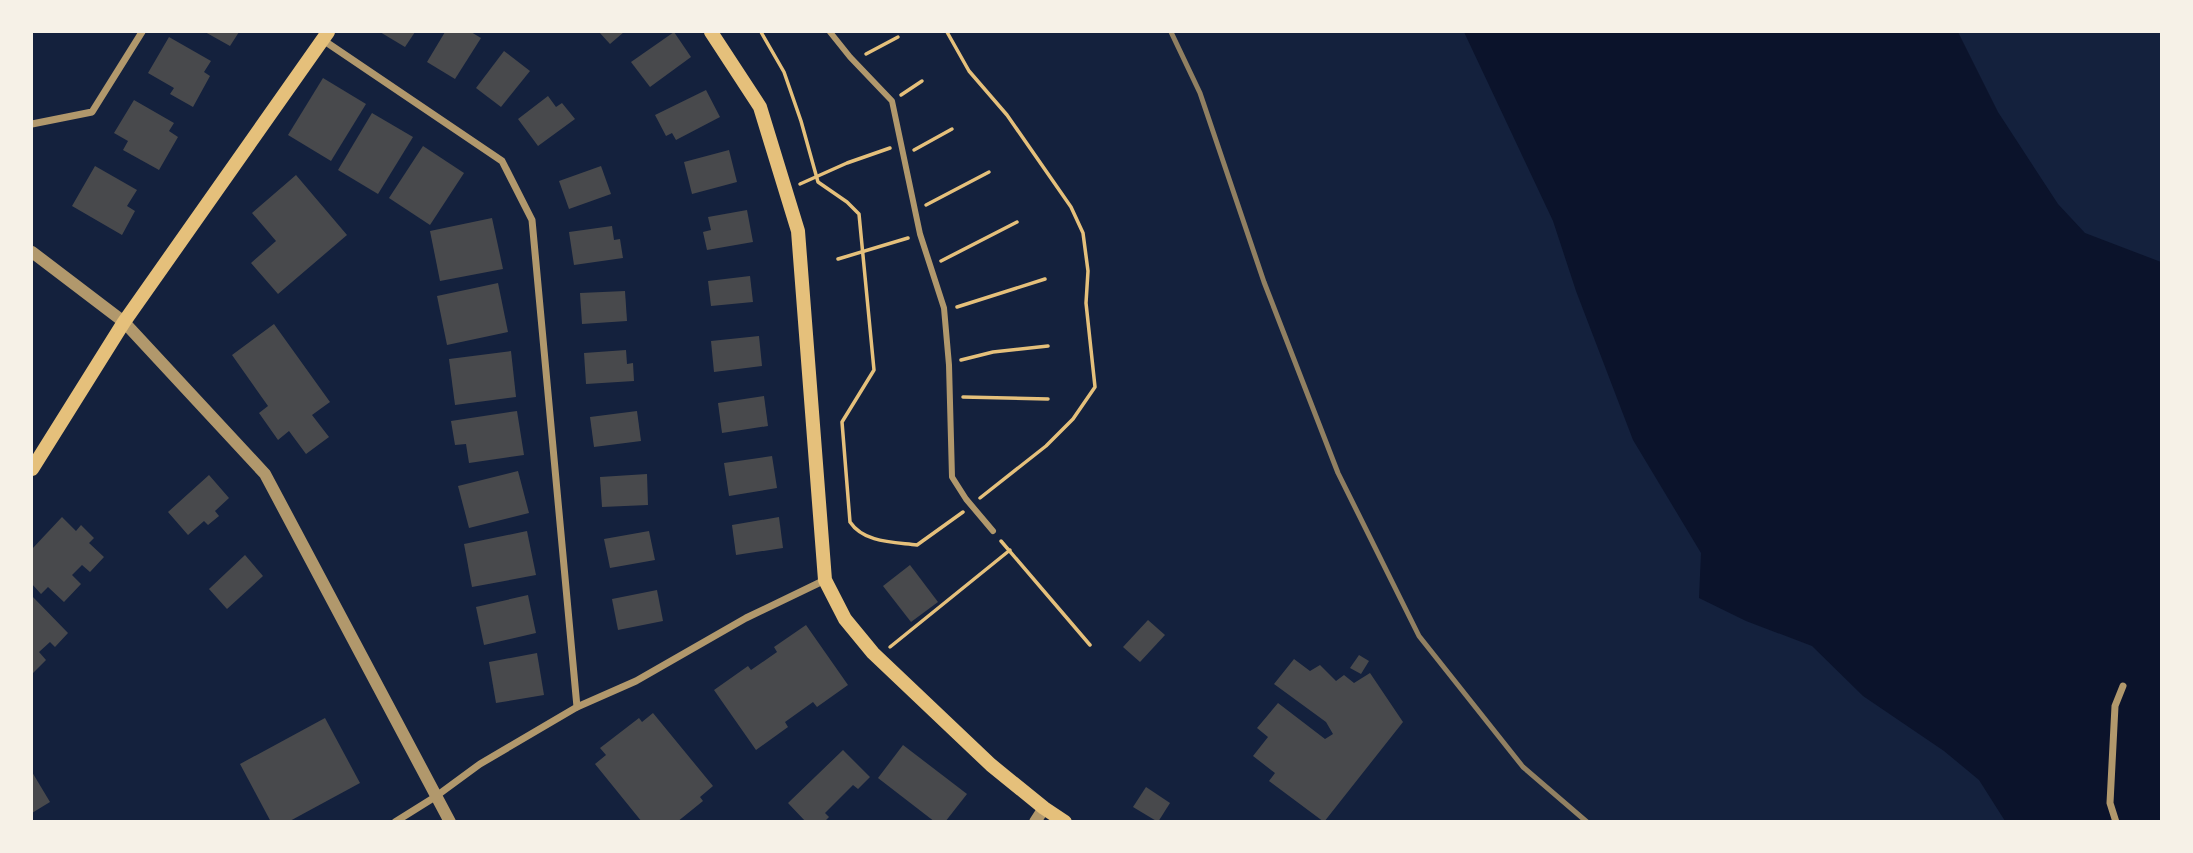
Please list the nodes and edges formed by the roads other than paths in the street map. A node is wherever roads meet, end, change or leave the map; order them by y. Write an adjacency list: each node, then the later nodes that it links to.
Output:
1 (142, 32): 5 (street)
2 (711, 32): 10 (main road)
3 (830, 32): 9 (street)
4 (325, 36): 7 (main road); 12 (street)
5 (32, 124)
6 (32, 252): 7 (street)
7 (124, 322): 8 (main road); 13 (street)
8 (32, 470)
9 (993, 531)
10 (825, 580): 12 (street); 14 (main road)
11 (2123, 686): 19 (street)
12 (577, 707): 13 (street)
13 (435, 797): 15 (street); 16 (street)
14 (1044, 808): 17 (street); 18 (main road)
15 (395, 821)
16 (450, 821)
17 (1035, 821)
18 (1065, 821)
19 (2116, 821)

